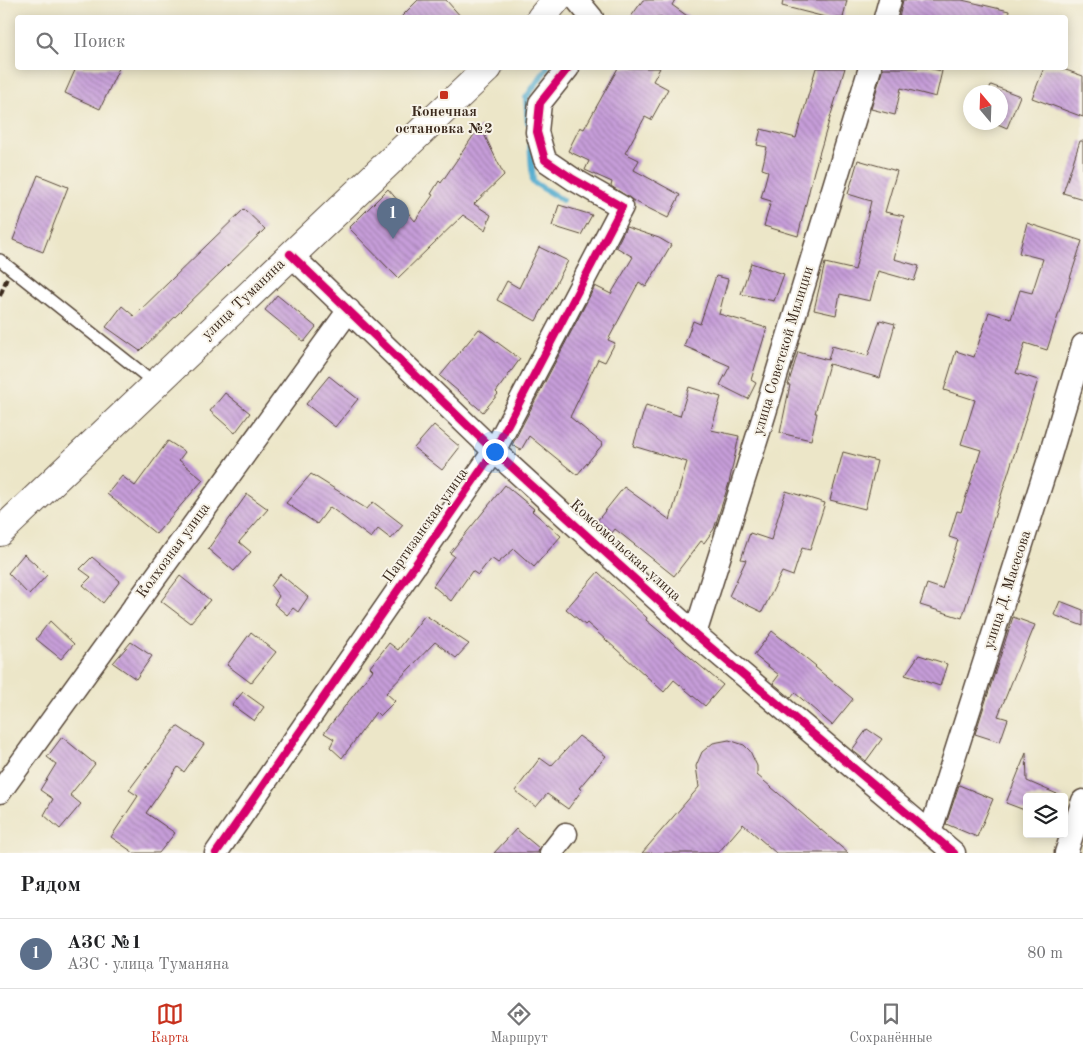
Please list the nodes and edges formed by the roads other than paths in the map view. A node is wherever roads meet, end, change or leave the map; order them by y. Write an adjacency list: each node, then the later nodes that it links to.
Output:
1 (556, 0): 4 (street)
2 (577, 0): 5 (street)
3 (890, 0): 6 (street)
4 (544, 15)
5 (590, 15)
6 (886, 15)
7 (486, 70): 10 (street, улица Туманяна)
8 (566, 70): 15 (street, Партизанская улица)
9 (869, 70): 17 (street, улица Советской Милиции)
10 (290, 254): 12 (street, Комсомольская улица); 14 (street, улица Туманяна)
11 (0, 260): 14 (lane)
12 (349, 310): 15 (street, Комсомольская улица); 18 (street, Колхозная улица)
13 (1083, 345): 21 (street, улица Д. Масесова)
14 (156, 384): 16 (street, улица Туманяна)
15 (494, 450): 17 (street, Комсомольская улица); 22 (street, Партизанская улица)
16 (0, 532)
17 (695, 634): 21 (street, Комсомольская улица)
18 (0, 792)
19 (1083, 801): 25 (street)
20 (566, 834): 23 (street)
21 (930, 834): 24 (street, Комсомольская улица)
22 (216, 853)
23 (551, 853)
24 (954, 853)
25 (1066, 853)

